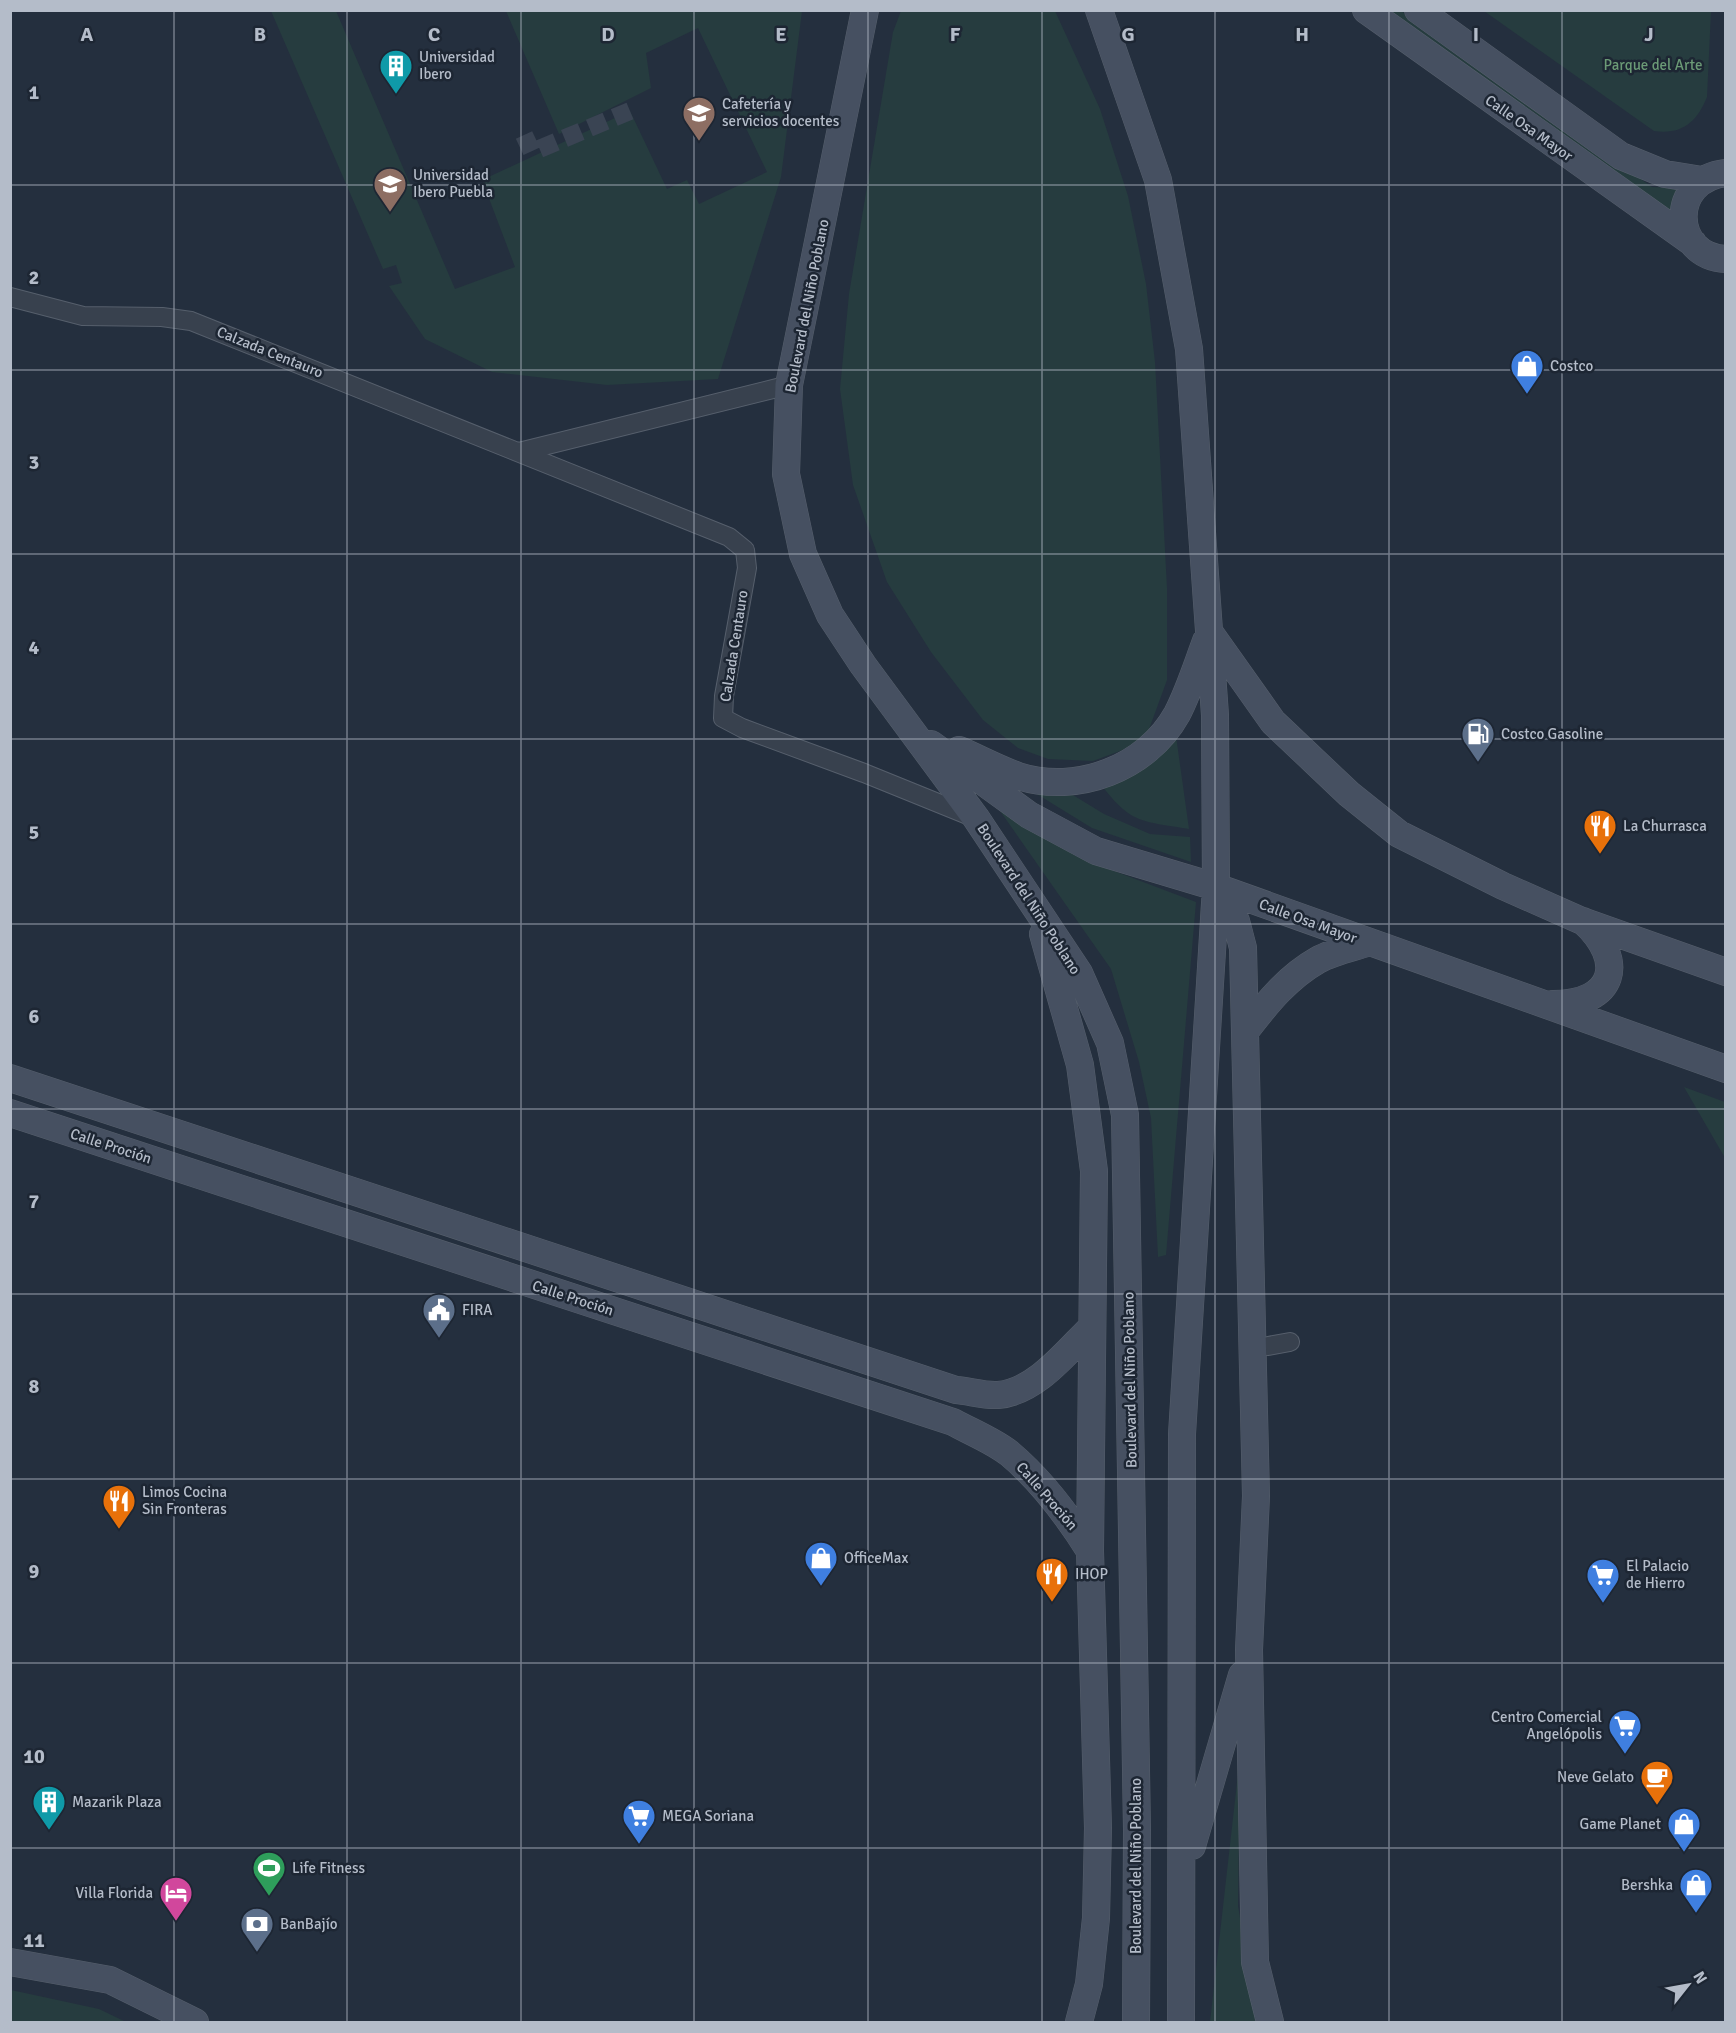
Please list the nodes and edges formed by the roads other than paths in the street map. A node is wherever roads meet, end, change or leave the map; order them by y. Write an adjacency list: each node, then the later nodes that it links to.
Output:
1 (865, 10): 6 (main road, Boulevard del Niño Poblano)
2 (874, 10): 6 (main road)
3 (1099, 10): 12 (main road)
4 (1366, 10): 8 (main road, Calle Osa Mayor)
5 (1418, 10): 7 (main road, Calle Osa Mayor)
6 (860, 41): 10 (main road, Boulevard del Niño Poblano)
7 (1717, 172): 8 (main road)
8 (1713, 257)
9 (10, 297): 11 (street, Calzada Centauro)
10 (789, 384): 11 (street); 13 (main road, Boulevard del Niño Poblano)
11 (519, 452): 14 (street, Calzada Centauro)
12 (1209, 632): 13 (main road); 15 (main road); 17 (main road)
13 (914, 730): 14 (main road, Boulevard del Niño Poblano); 15 (main road, Calle Osa Mayor)
14 (976, 818): 16 (main road, Boulevard del Niño Poblano)
15 (1216, 887): 18 (main road, Calle Osa Mayor); 21 (main road); 32 (main road)
16 (1035, 905): 27 (main road); 36 (main road, Boulevard del Niño Poblano)
17 (1582, 921): 19 (main road); 20 (main road)
18 (1367, 943): 20 (main road, Calle Osa Mayor); 21 (main road)
19 (1725, 972)
20 (1546, 1004): 22 (main road, Calle Osa Mayor)
21 (1247, 1029): 31 (main road)
22 (1725, 1069)
23 (10, 1078): 25 (main road)
24 (10, 1113): 26 (main road, Calle Proción)
25 (329, 1183): 26 (main road); 27 (main road)
26 (320, 1214): 30 (main road, Calle Proción)
27 (1092, 1327): 30 (main road)
28 (1290, 1342): 29 (street)
29 (1268, 1346)
30 (1090, 1551): 35 (main road)
31 (1249, 1650): 32 (main road); 38 (main road)
32 (1183, 1875): 37 (main road)
33 (10, 1962): 34 (main road)
34 (195, 2022)
35 (1079, 2022)
36 (1136, 2022)
37 (1181, 2022)
38 (1270, 2022)

